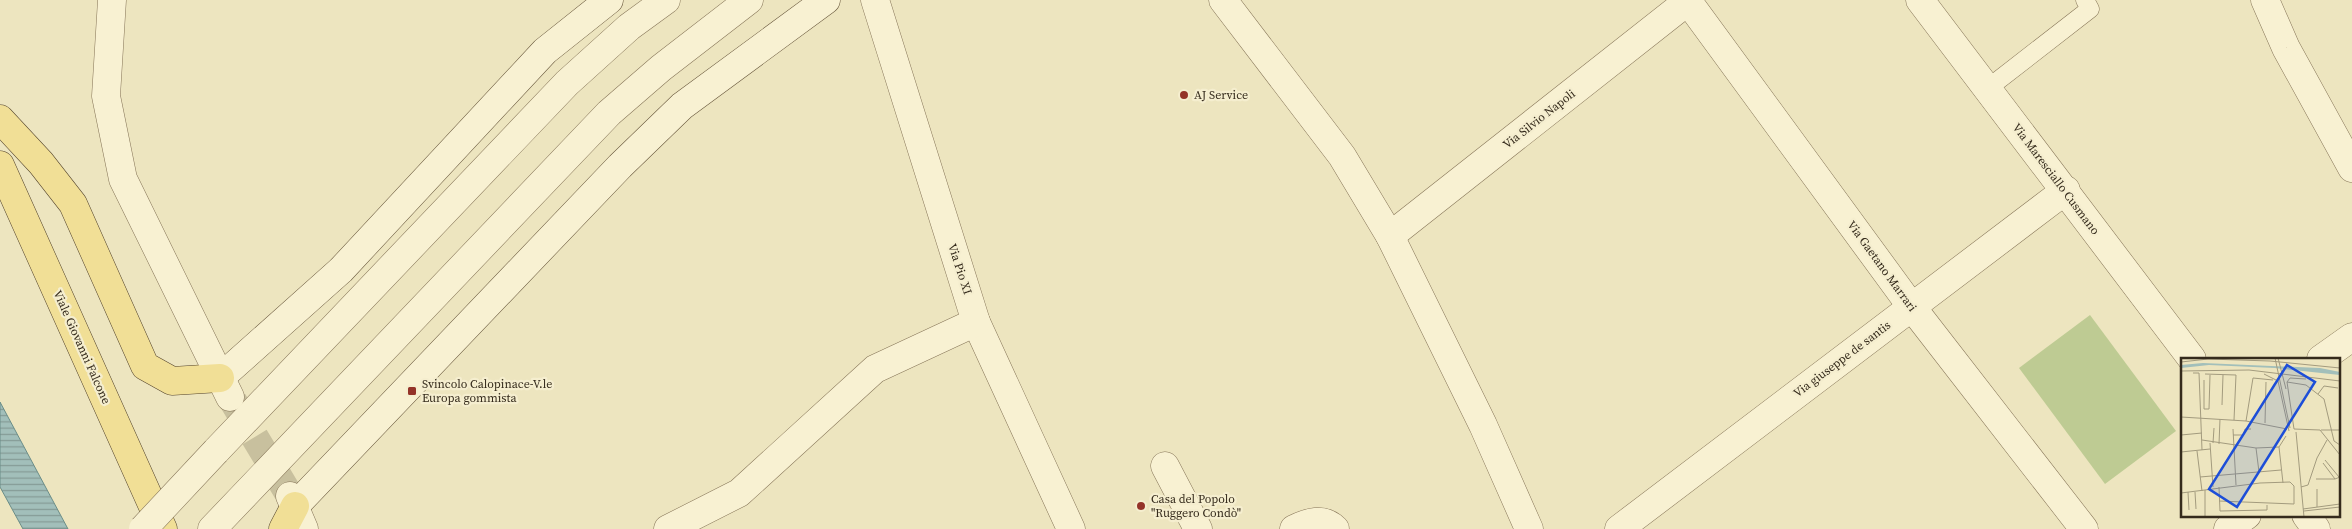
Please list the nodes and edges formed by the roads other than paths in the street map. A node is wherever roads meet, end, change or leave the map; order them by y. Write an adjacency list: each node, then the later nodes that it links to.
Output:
1 (112, 0): 23 (street)
2 (609, 0): 23 (street)
3 (666, 0): 28 (street, bridge)
4 (749, 0): 30 (street)
5 (826, 0): 25 (street)
6 (875, 0): 19 (street, Via Pio XI)
7 (1223, 0): 17 (street)
8 (1920, 0): 12 (street, Via Maresciallo Cusmano)
9 (2085, 0): 12 (lane)
10 (2265, 0): 15 (street)
11 (1687, 1): 17 (street, Via Silvio Napoli); 18 (street, Via Gaetano Marrari)
12 (1987, 89): 16 (street, Via Maresciallo Cusmano)
13 (0, 119): 23 (main road)
14 (0, 164): 29 (main road, Viale Giovanni Falcone)
15 (2352, 168)
16 (2066, 190): 18 (street, Via giuseppe de santis); 21 (street, Via Maresciallo Cusmano)
17 (1390, 236): 36 (street)
18 (1911, 306): 37 (street, Via giuseppe de santis); 38 (street, Via Gaetano Marrari)
19 (976, 322): 31 (street); 32 (street, Via Pio XI)
20 (2352, 337): 22 (street)
21 (2191, 358)
22 (2322, 358)
23 (225, 388)
24 (1165, 466): 33 (street)
25 (293, 515)
26 (2246, 516): 39 (street)
27 (2307, 516): 40 (street)
28 (143, 529)
29 (163, 529)
30 (212, 529)
31 (668, 529)
32 (1070, 529)
33 (1198, 529)
34 (1294, 529): 35 (street)
35 (1335, 529)
36 (1528, 529)
37 (1619, 529)
38 (2084, 529)
39 (2228, 529)
40 (2316, 529)

